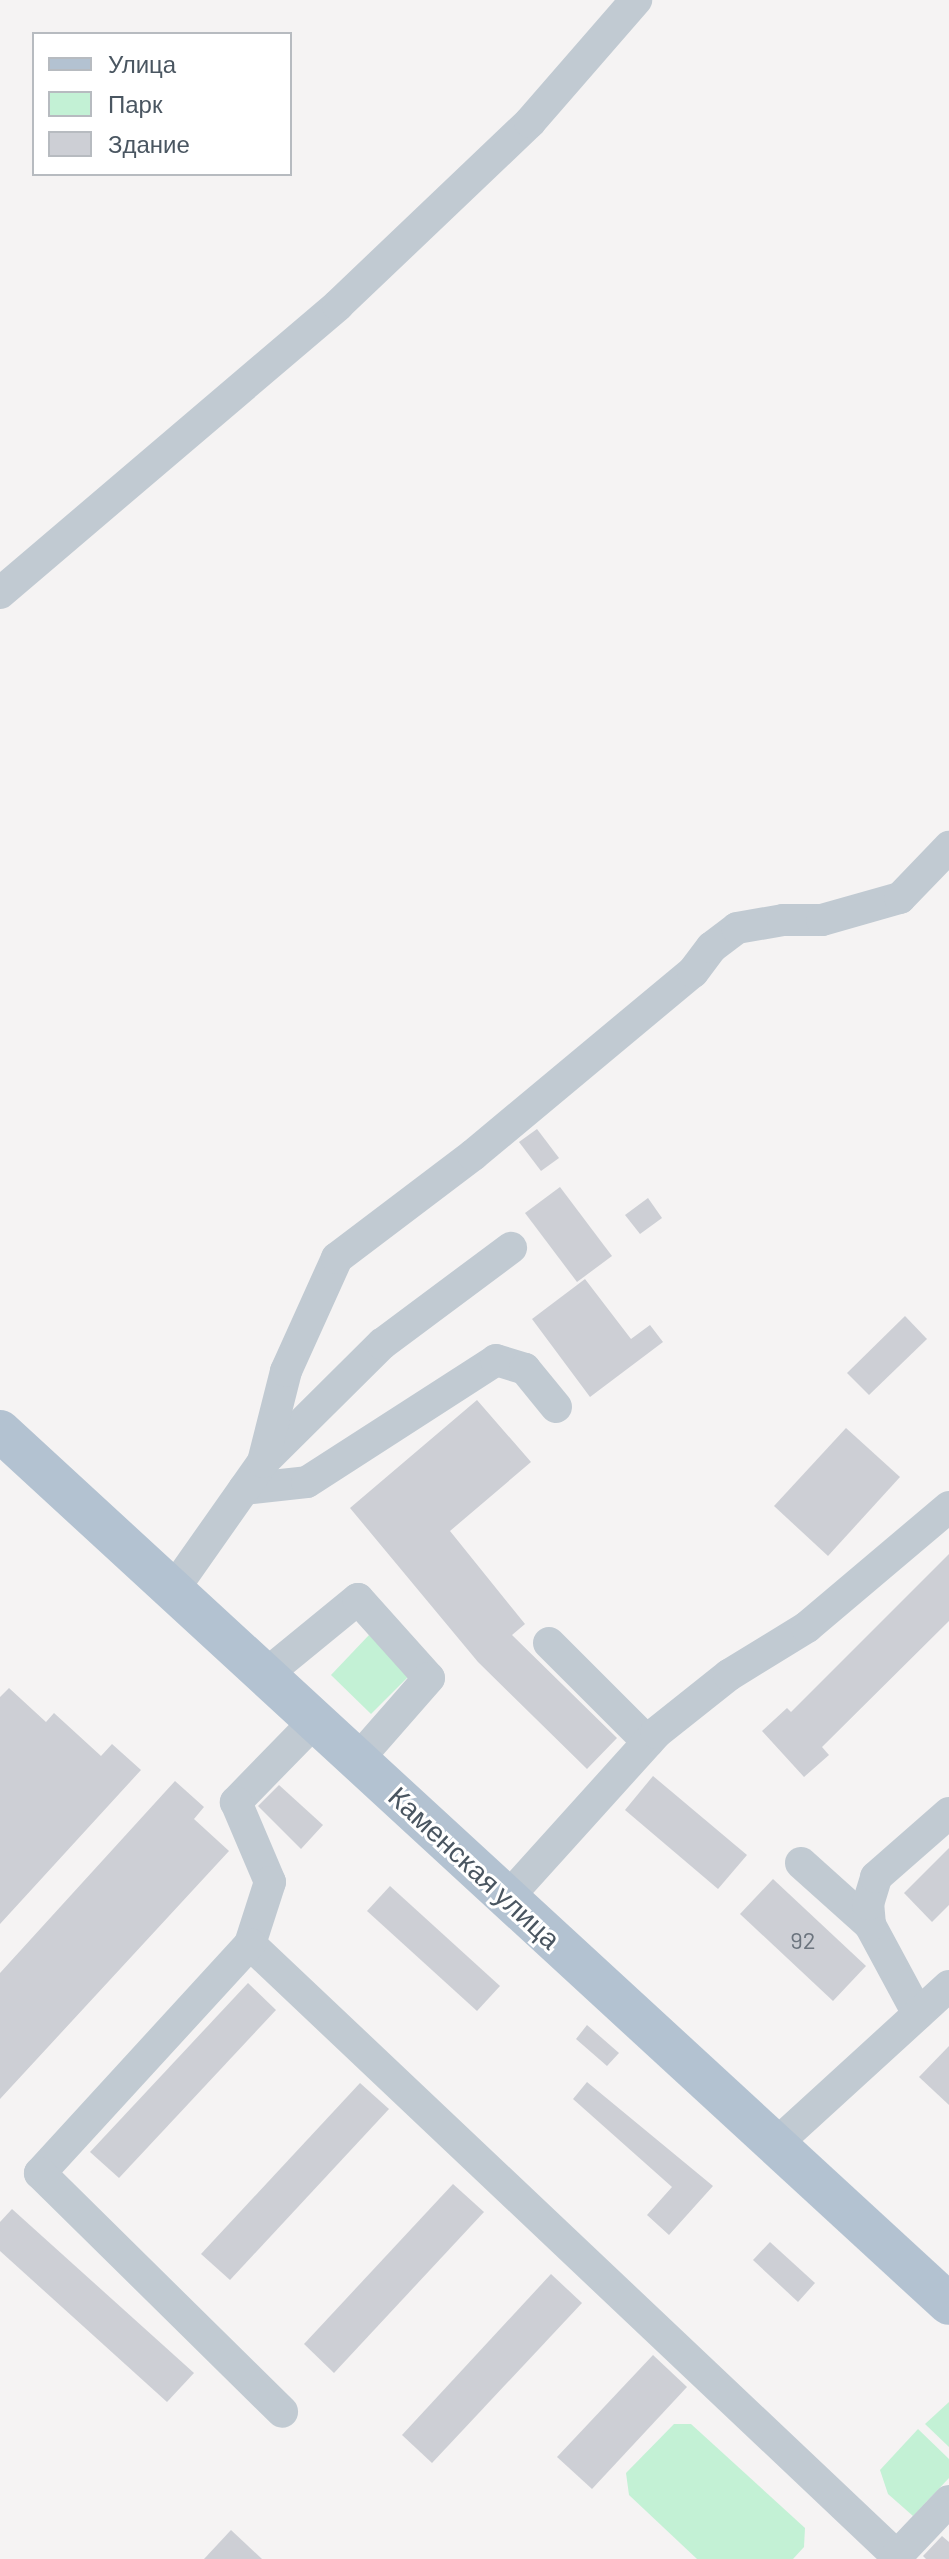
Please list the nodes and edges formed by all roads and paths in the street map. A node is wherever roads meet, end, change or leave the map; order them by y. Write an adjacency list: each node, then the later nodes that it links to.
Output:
1 (636, 0): 2 (street)
2 (0, 593)
3 (949, 847): 7 (street)
4 (511, 1248): 7 (street)
5 (556, 1407): 8 (street)
6 (0, 1431): 10 (main road, Каменская улица)
7 (263, 1462): 8 (street)
8 (244, 1489): 10 (street)
9 (949, 1507): 14 (street)
10 (173, 1590): 12 (main road, Каменская улица)
11 (549, 1643): 14 (street)
12 (265, 1675): 13 (main road, Каменская улица); 15 (street)
13 (316, 1720): 15 (main road, Каменская улица); 20 (street)
14 (648, 1742): 18 (street)
15 (358, 1759): 18 (main road, Каменская улица)
16 (949, 1813): 19 (street)
17 (801, 1863): 19 (street)
18 (508, 1897): 22 (main road, Каменская улица)
19 (870, 1925): 21 (street)
20 (250, 1944): 24 (street); 26 (street)
21 (938, 2001): 22 (street)
22 (777, 2143): 23 (main road, Каменская улица)
23 (949, 2304)
24 (282, 2412)
25 (949, 2501): 26 (street)
26 (895, 2557)

